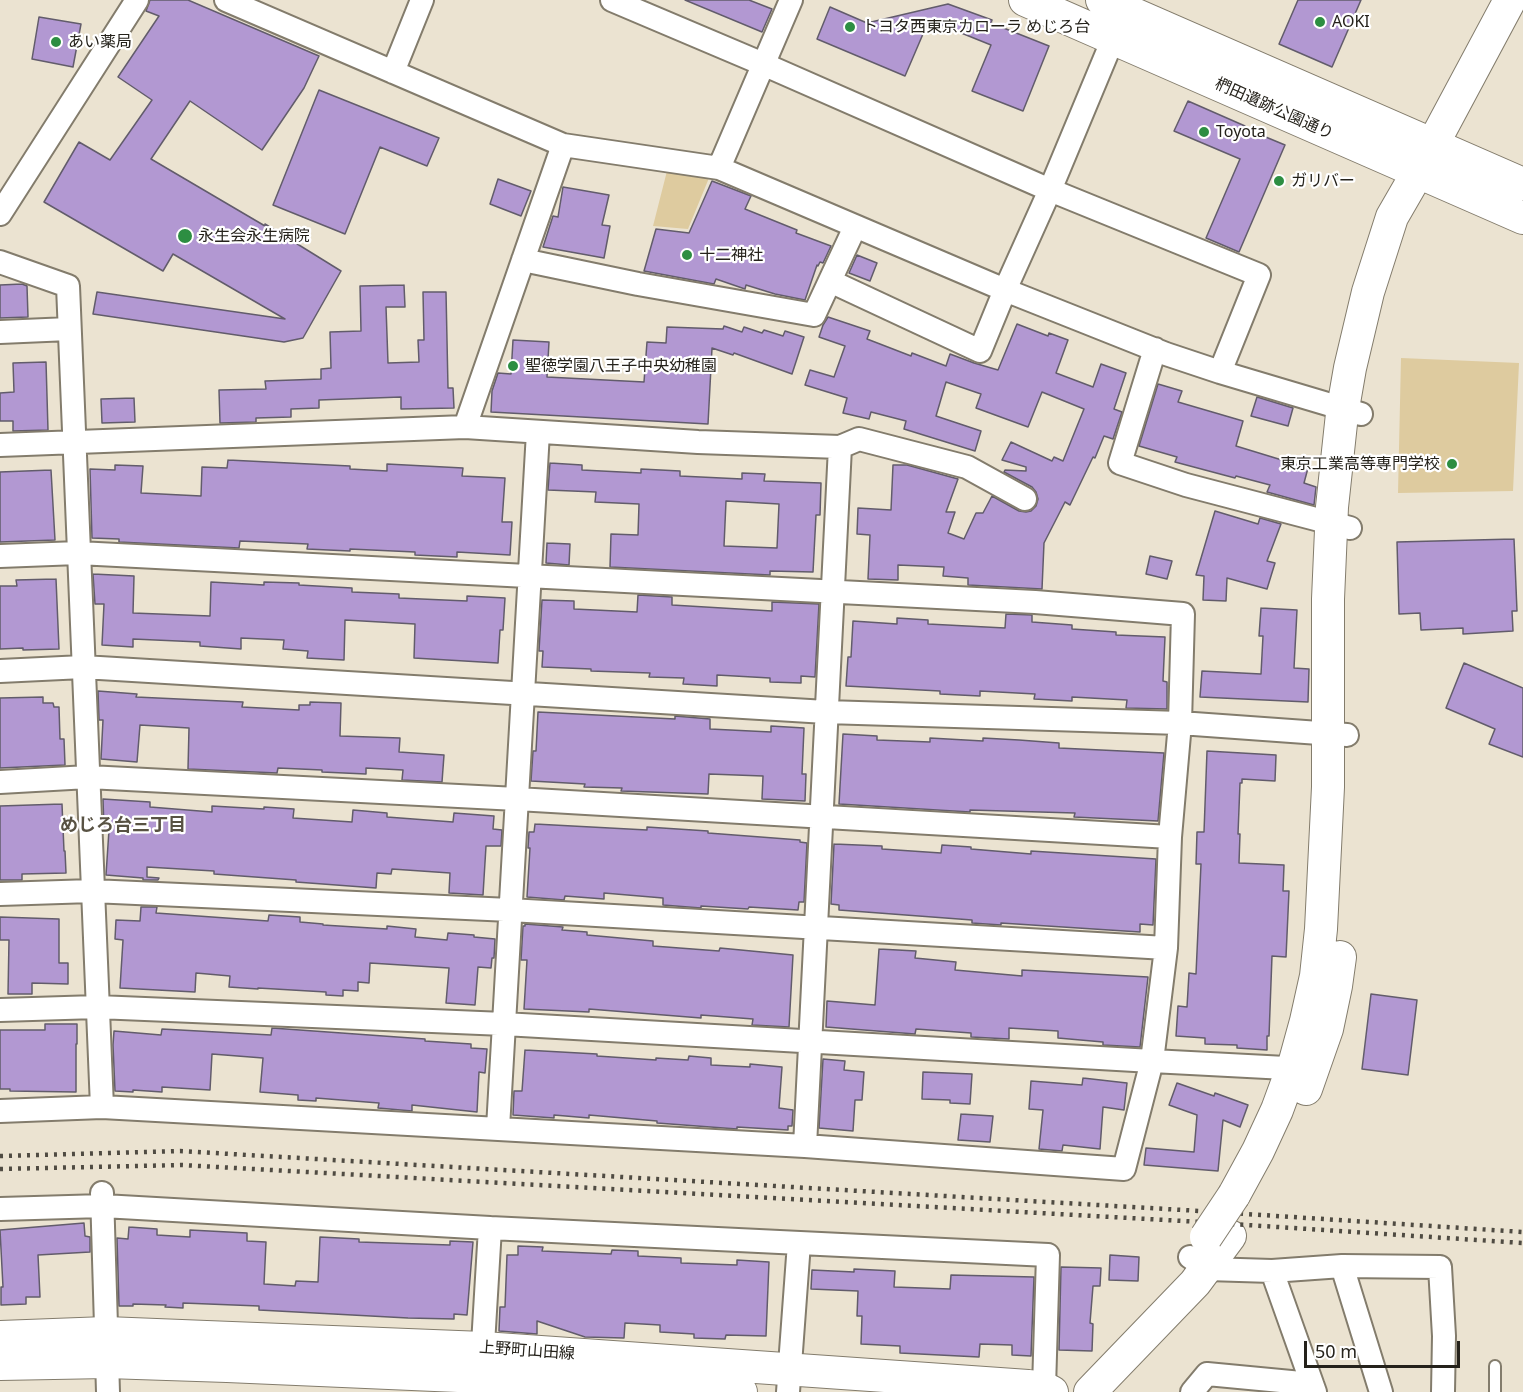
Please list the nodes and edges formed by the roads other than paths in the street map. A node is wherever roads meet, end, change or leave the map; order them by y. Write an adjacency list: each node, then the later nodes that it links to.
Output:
1 (137, 0): 18 (street)
2 (226, 0): 11 (street)
3 (422, 0): 11 (street)
4 (612, 0): 10 (street)
5 (791, 0): 10 (street)
6 (1025, 0): 9 (street, 椚田遺跡公園通り)
7 (1510, 0): 12 (street)
8 (1120, 4): 12 (street, 椚田遺跡公園通り)
9 (1113, 39): 15 (street, 椚田遺跡公園通り); 17 (street)
10 (763, 64): 14 (street); 17 (street)
11 (393, 72): 13 (street)
12 (1432, 144): 15 (street); 16 (street, 椚田遺跡公園通り)
13 (563, 145): 14 (street); 21 (street)
14 (719, 168): 20 (street)
15 (1418, 172): 19 (street, 椚田遺跡公園通り); 29 (street)
16 (1523, 184)
17 (1050, 190): 24 (street); 28 (street)
18 (0, 214)
19 (1523, 218)
20 (855, 227): 23 (street); 24 (street)
21 (523, 260): 23 (street); 30 (street)
22 (0, 262): 25 (street)
23 (830, 281): 24 (street)
24 (1005, 290): 27 (street)
25 (69, 329): 26 (street); 32 (street)
26 (0, 332)
27 (1155, 349): 28 (street); 36 (street)
28 (1220, 372): 29 (street)
29 (1352, 411): 36 (street)
30 (465, 427): 31 (street); 32 (street)
31 (538, 432): 34 (street); 39 (street)
32 (74, 442): 33 (street); 37 (street)
33 (0, 445)
34 (840, 447): 35 (street); 40 (street)
35 (1025, 499)
36 (1340, 526): 46 (street)
37 (78, 553): 38 (street); 39 (street); 41 (street)
38 (0, 556)
39 (530, 576): 40 (street); 43 (street)
40 (832, 592): 44 (street); 45 (street)
41 (83, 667): 42 (street); 43 (street); 47 (street)
42 (0, 671)
43 (523, 693): 44 (street); 49 (street)
44 (826, 712): 45 (street); 50 (street)
45 (1180, 723): 46 (street); 51 (street)
46 (1337, 735): 62 (street)
47 (88, 777): 48 (street); 49 (street); 52 (street)
48 (0, 782)
49 (517, 799): 50 (street); 54 (street)
50 (822, 817): 51 (street); 55 (street)
51 (1170, 837): 56 (street)
52 (92, 891): 53 (street); 54 (street); 57 (street)
53 (0, 894)
54 (510, 910): 55 (street); 59 (street)
55 (816, 928): 56 (street); 60 (street)
56 (1166, 948): 61 (street)
57 (98, 1006): 58 (street); 59 (street); 63 (street)
58 (0, 1011)
59 (504, 1024): 60 (street); 65 (street)
60 (810, 1041): 61 (street); 66 (street)
61 (1152, 1061): 62 (street); 66 (street)
62 (1303, 1069): 71 (street)
63 (102, 1107): 64 (street); 65 (street)
64 (0, 1111)
65 (498, 1128): 66 (street)
66 (805, 1146)
67 (103, 1200): 68 (street); 69 (street); 75 (street)
68 (0, 1209)
69 (490, 1228): 70 (street); 78 (street)
70 (799, 1243): 80 (street); 83 (street)
71 (1208, 1250): 73 (street); 85 (street)
72 (1342, 1266): 73 (street); 87 (street); 88 (street)
73 (1272, 1271): 82 (street)
74 (0, 1337): 75 (street, 上野町山田線)
75 (107, 1362): 76 (street, 上野町山田線); 78 (street, 上野町山田線)
76 (0, 1364)
77 (1495, 1366): 89 (lane)
78 (481, 1372): 79 (street, 上野町山田線)
79 (637, 1372): 80 (street, 上野町山田線); 84 (street, 上野町山田線)
80 (789, 1381): 81 (street, 上野町山田線)
81 (900, 1384): 83 (street, 上野町山田線)
82 (1313, 1388): 86 (street)
83 (1048, 1390)
84 (741, 1392)
85 (1087, 1392)
86 (1192, 1392)
87 (1381, 1392)
88 (1443, 1392)
89 (1495, 1392)

